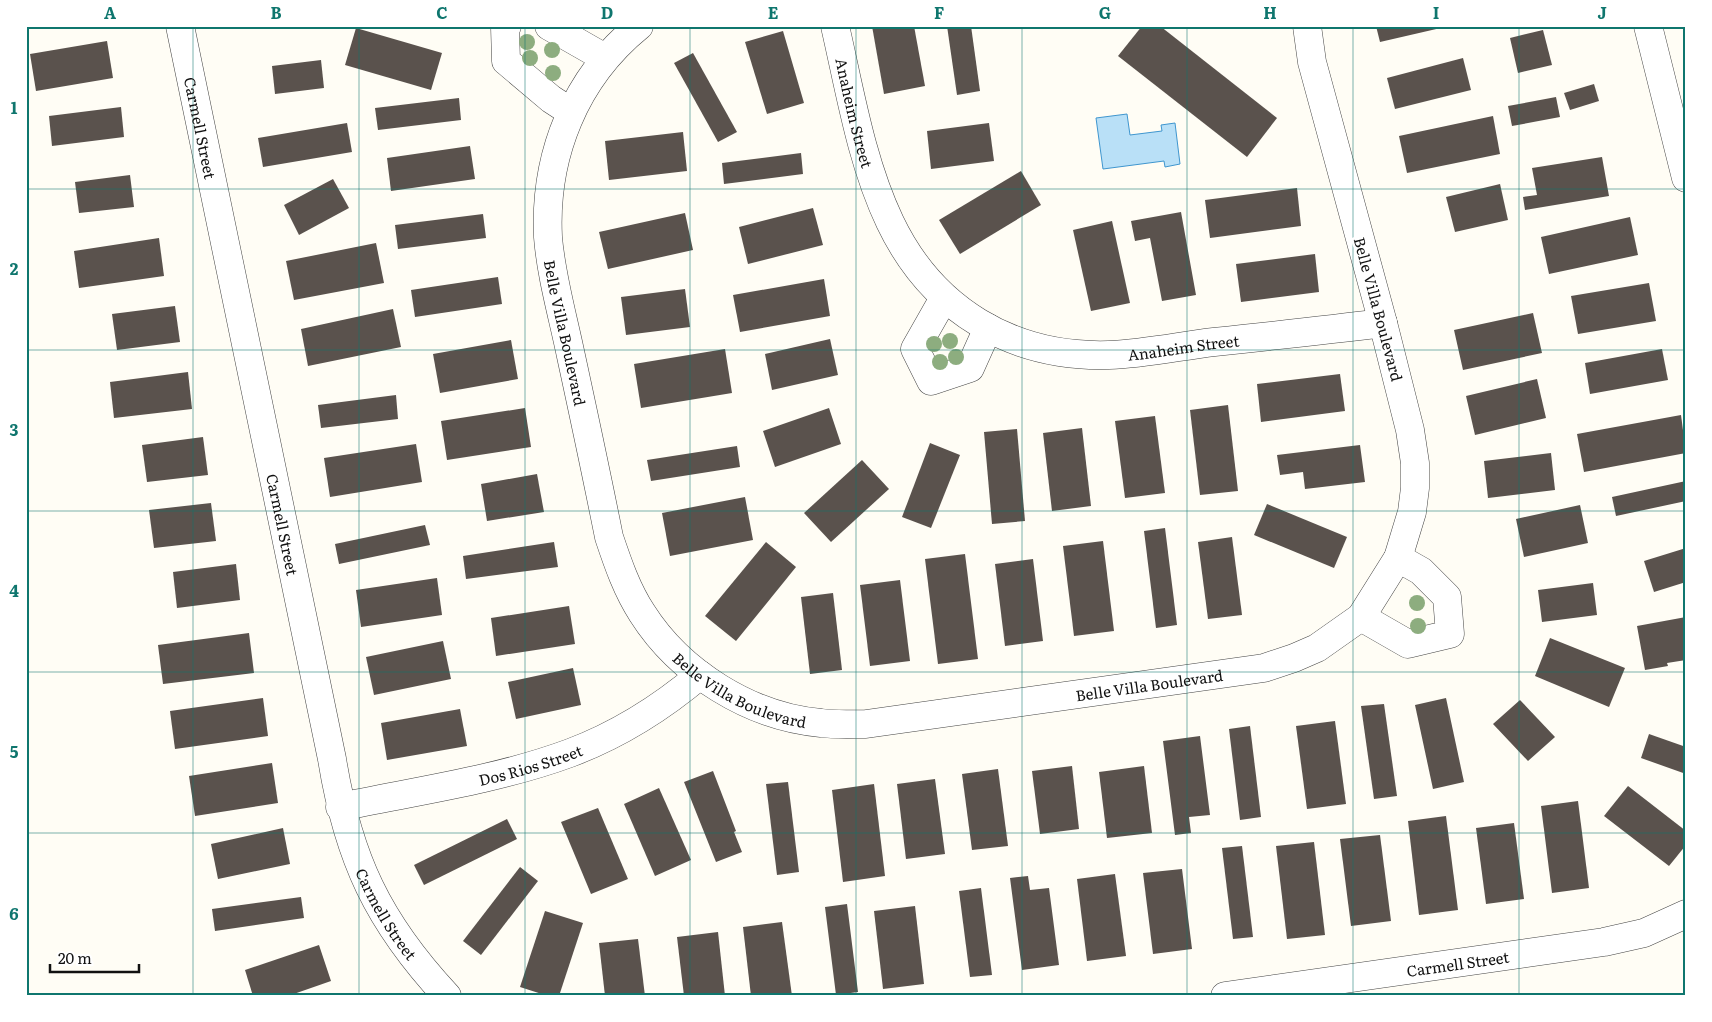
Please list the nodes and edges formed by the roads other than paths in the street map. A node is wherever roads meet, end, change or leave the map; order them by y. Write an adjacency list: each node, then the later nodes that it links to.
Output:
1 (180, 26): 19 (street, Carmell Street)
2 (508, 26): 11 (street)
3 (549, 26): 9 (street)
4 (639, 26): 9 (street, Belle Villa Boulevard)
5 (835, 26): 13 (street, Anaheim Street)
6 (1297, 26): 10 (street, Belle Villa Boulevard)
7 (1307, 26): 10 (street, Belle Villa Boulevard)
8 (1648, 26): 12 (street)
9 (606, 58): 11 (street, Belle Villa Boulevard)
10 (1312, 62): 14 (street, Belle Villa Boulevard)
11 (571, 112): 18 (street, Belle Villa Boulevard)
12 (1686, 178)
13 (944, 298): 15 (street, Anaheim Street); 15 (street)
14 (1383, 323): 15 (street, Anaheim Street); 16 (street, Belle Villa Boulevard)
15 (988, 328)
16 (1398, 558): 17 (street, Belle Villa Boulevard); 17 (street)
17 (1361, 618): 18 (street, Belle Villa Boulevard)
18 (700, 675): 19 (street, Dos Rios Street)
19 (340, 806): 21 (street, Carmell Street)
20 (1686, 914): 22 (street, Carmell Street)
21 (447, 996)
22 (1225, 996)

